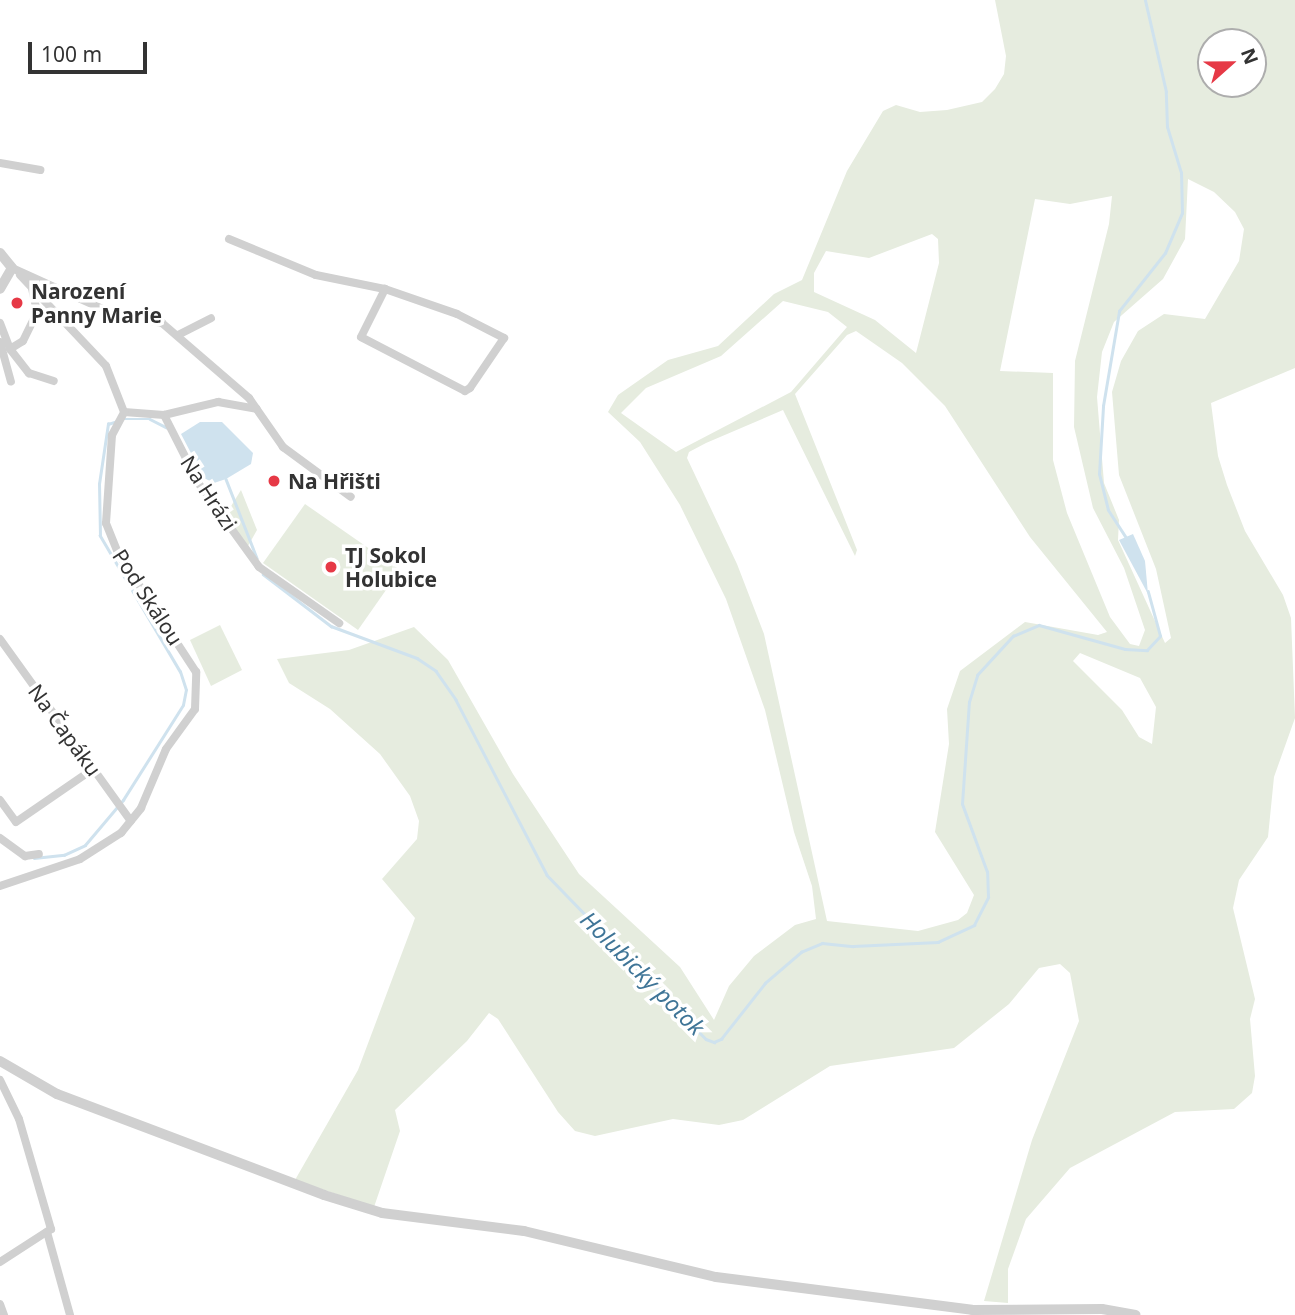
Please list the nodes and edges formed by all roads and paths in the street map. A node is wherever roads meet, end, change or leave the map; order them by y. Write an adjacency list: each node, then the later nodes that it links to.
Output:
1 (0, 163): 2 (street)
2 (40, 170)
3 (229, 239): 8 (street)
4 (0, 253): 5 (street)
5 (12, 268): 6 (street); 7 (street); 11 (street)
6 (30, 283): 13 (street); 17 (street)
7 (0, 289)
8 (385, 289): 8 (street)
9 (211, 318): 11 (street)
10 (0, 323): 13 (street)
11 (178, 335): 16 (street)
12 (0, 342): 15 (street)
13 (10, 349): 14 (street)
14 (54, 381)
15 (10, 382)
16 (256, 410): 18 (street); 19 (street)
17 (124, 412): 18 (street); 24 (street, Pod Skálou)
18 (164, 415): 20 (street, Na Hrázi)
19 (351, 497)
20 (339, 623)
21 (1, 642): 22 (street, Na Čapáku)
22 (93, 769): 23 (street); 24 (street, Na Čapáku)
23 (0, 800)
24 (131, 821): 27 (street, Pod Skálou)
25 (0, 838): 26 (street)
26 (39, 854)
27 (0, 886)
28 (0, 1063): 35 (street)
29 (0, 1080): 30 (street)
30 (47, 1232): 31 (street); 34 (street)
31 (0, 1262)
32 (0, 1304): 33 (street)
33 (4, 1315)
34 (70, 1315)
35 (1135, 1315)

